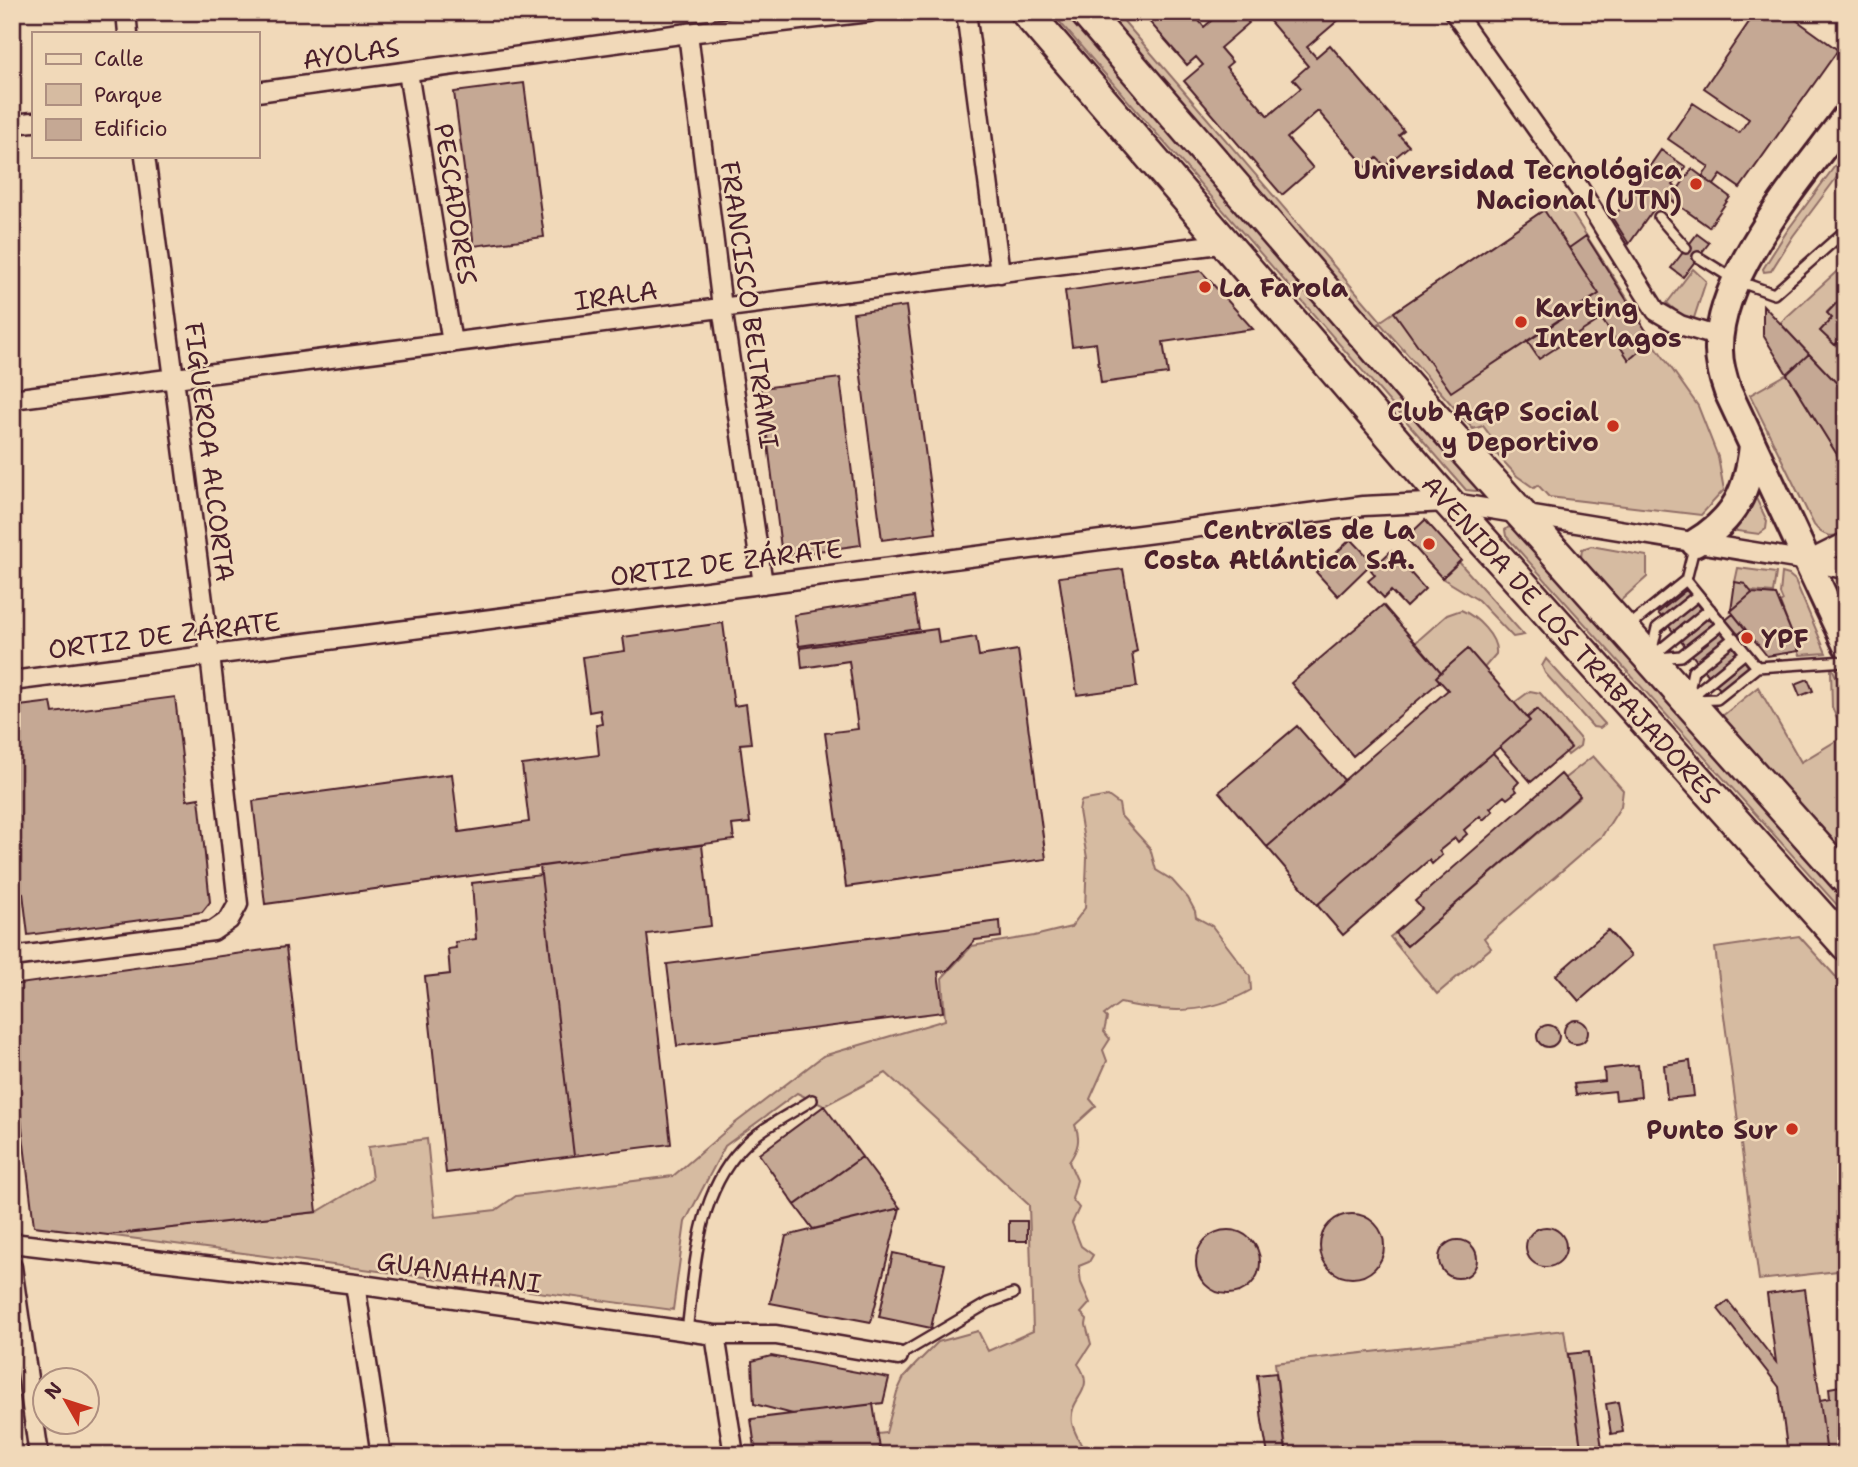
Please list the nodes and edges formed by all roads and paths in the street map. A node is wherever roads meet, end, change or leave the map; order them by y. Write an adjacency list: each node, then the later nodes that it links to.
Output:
1 (125, 12): 7 (street)
2 (869, 12): 8 (street, AYOLAS)
3 (966, 12): 20 (street)
4 (1026, 12): 17 (main road, AVENIDA DE LOS TRABAJADORES)
5 (1085, 12): 29 (main road, AVENIDA DE LOS TRABAJADORES)
6 (1454, 12): 23 (street)
7 (128, 32)
8 (688, 33): 9 (street, AYOLAS); 22 (street, FRANCISCO BELTRAMI)
9 (408, 72): 10 (street, AYOLAS); 24 (street, PESCADORES)
10 (259, 92)
11 (1846, 117): 21 (main road)
12 (32, 122): 13 (street)
13 (12, 124)
14 (145, 158): 25 (street, FIGUEROA ALCORTA)
15 (1659, 217): 18 (lane)
16 (1846, 230): 21 (lane)
17 (1227, 243): 20 (street, IRALA); 28 (main road, AVENIDA DE LOS TRABAJADORES)
18 (1686, 248)
19 (1698, 257): 21 (lane)
20 (1000, 273): 22 (street, IRALA)
21 (1735, 280): 23 (main road)
22 (722, 307): 24 (street, IRALA); 35 (street, FRANCISCO BELTRAMI)
23 (1719, 337): 27 (main road)
24 (452, 344): 25 (street, IRALA)
25 (174, 377): 26 (street, IRALA); 43 (street, FIGUEROA ALCORTA)
26 (12, 399)
27 (1753, 446): 31 (main road); 32 (main road)
28 (1448, 502): 29 (street, ORTIZ DE ZÁRATE); 35 (street, ORTIZ DE ZÁRATE); 50 (main road, AVENIDA DE LOS TRABAJADORES)
29 (1522, 514): 31 (street, ORTIZ DE ZÁRATE); 39 (main road, AVENIDA DE LOS TRABAJADORES)
30 (1846, 542): 32 (street)
31 (1695, 543): 32 (street, ORTIZ DE ZÁRATE); 34 (lane)
32 (1808, 561): 33 (street, ORTIZ DE ZÁRATE); 41 (main road)
33 (1846, 567)
34 (1686, 580): 36 (lane); 39 (lane)
35 (763, 584): 43 (street, ORTIZ DE ZÁRATE)
36 (1698, 594): 37 (lane); 44 (lane)
37 (1710, 609): 38 (lane); 44 (lane)
38 (1722, 624): 40 (lane); 44 (lane)
39 (1625, 630): 44 (main road, AVENIDA DE LOS TRABAJADORES)
40 (1734, 638): 42 (lane); 48 (lane)
41 (1846, 644)
42 (1745, 653): 46 (lane); 48 (lane)
43 (209, 655): 47 (street, ORTIZ DE ZÁRATE); 51 (street, FIGUEROA ALCORTA)
44 (1650, 658): 48 (main road, AVENIDA DE LOS TRABAJADORES)
45 (1846, 661): 46 (lane)
46 (1757, 667): 48 (lane)
47 (12, 681)
48 (1687, 700): 49 (main road, AVENIDA DE LOS TRABAJADORES)
49 (1846, 879)
50 (1846, 945)
51 (12, 957)
52 (812, 1100): 57 (lane)
53 (12, 1243): 55 (street, GUANAHANI)
54 (12, 1266): 60 (street)
55 (355, 1284): 57 (street, GUANAHANI); 61 (street)
56 (1013, 1294): 59 (lane)
57 (687, 1331): 58 (street, GUANAHANI)
58 (715, 1335): 59 (street, GUANAHANI); 62 (street)
59 (898, 1356)
60 (39, 1455)
61 (381, 1455)
62 (734, 1455)

